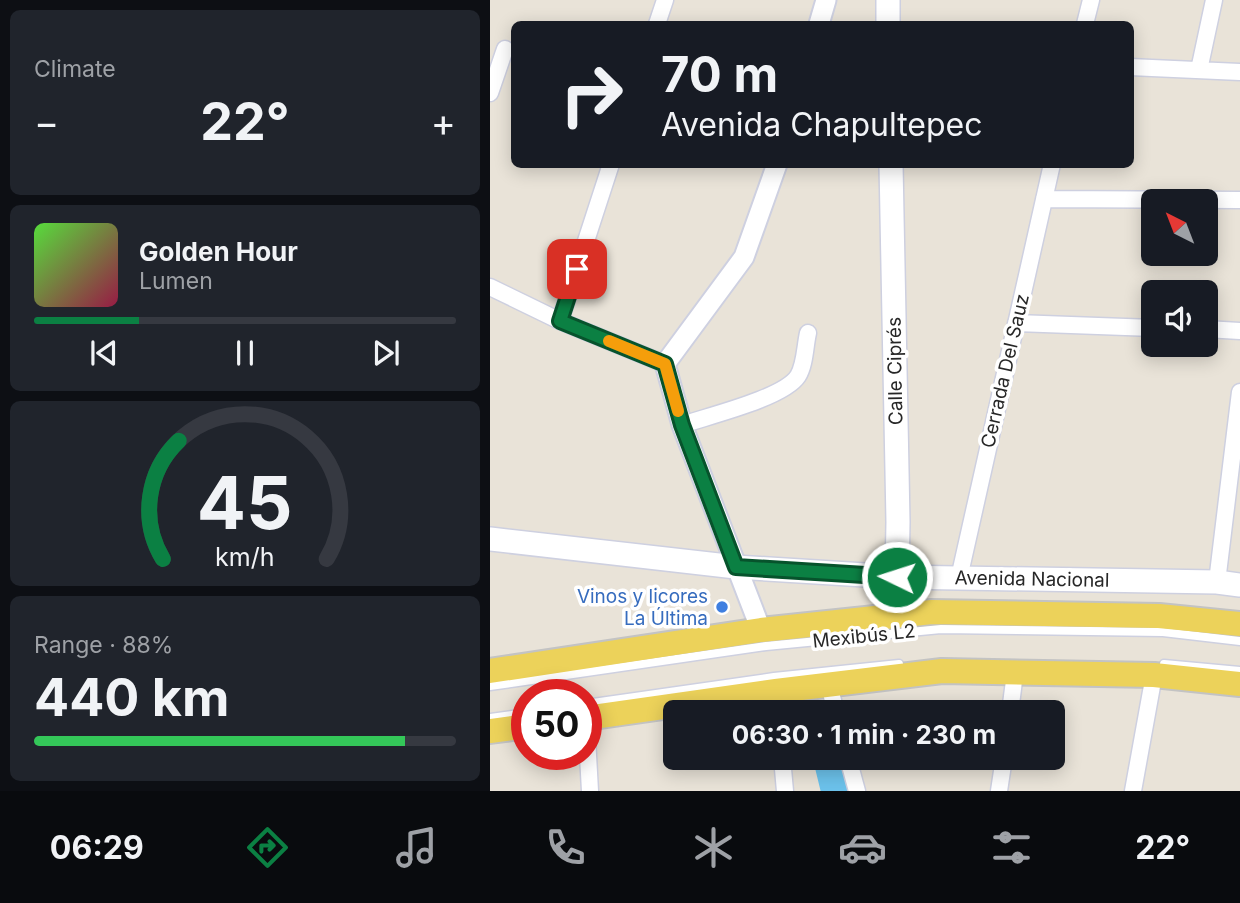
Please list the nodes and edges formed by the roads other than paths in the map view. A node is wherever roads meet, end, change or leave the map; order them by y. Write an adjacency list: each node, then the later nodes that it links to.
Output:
1 (665, 0): 6 (street)
2 (826, 0): 7 (street)
3 (888, 0): 8 (main road)
4 (1091, 0): 9 (street)
5 (1214, 0): 12 (street)
6 (658, 21)
7 (820, 21)
8 (888, 21)
9 (1085, 21)
10 (505, 49): 14 (street)
11 (1134, 67): 12 (street)
12 (1199, 71): 13 (street)
13 (1240, 72)
14 (490, 93)
15 (610, 168): 22 (street)
16 (776, 168): 28 (street)
17 (891, 168): 33 (main road, Calle Ciprés)
18 (1051, 168): 19 (street, Cerrada Del Sauz)
19 (1044, 199): 20 (street); 23 (street, Cerrada Del Sauz)
20 (1240, 200)
21 (490, 286): 22 (street)
22 (560, 321): 28 (street)
23 (1016, 323): 24 (street); 34 (street, Cerrada Del Sauz)
24 (1141, 328)
25 (1218, 330): 26 (street)
26 (1240, 331)
27 (808, 333): 30 (street)
28 (665, 364): 30 (street)
29 (1240, 391): 35 (street)
30 (682, 425): 32 (street)
31 (490, 539): 32 (main road, Avenida Nacional)
32 (736, 567): 33 (main road, Avenida Nacional); 37 (street)
33 (897, 577): 34 (main road, Avenida Nacional)
34 (959, 578): 35 (main road, Avenida Nacional)
35 (1229, 584)
36 (1240, 624): 37 (main road)
37 (761, 630): 41 (main road)
38 (1240, 641): 46 (lane, Mexibús L2)
39 (904, 663): 50 (lane, Mexibús L2)
40 (1151, 669): 42 (lane); 43 (main road); 45 (main road); 65 (street)
41 (490, 671)
42 (1240, 671)
43 (1015, 673): 44 (main road); 49 (street)
44 (828, 684): 47 (main road); 48 (street)
45 (1240, 684)
46 (490, 686)
47 (780, 700)
48 (833, 700)
49 (1012, 700)
50 (602, 702)
51 (663, 711): 53 (main road)
52 (511, 715): 54 (lane)
53 (602, 717)
54 (490, 718)
55 (511, 728): 56 (main road)
56 (490, 731)
57 (589, 770): 61 (street)
58 (783, 770): 62 (street)
59 (851, 770): 63 (street)
60 (1002, 770): 64 (street)
61 (590, 791)
62 (785, 791)
63 (857, 791)
64 (999, 791)
65 (1133, 791)

